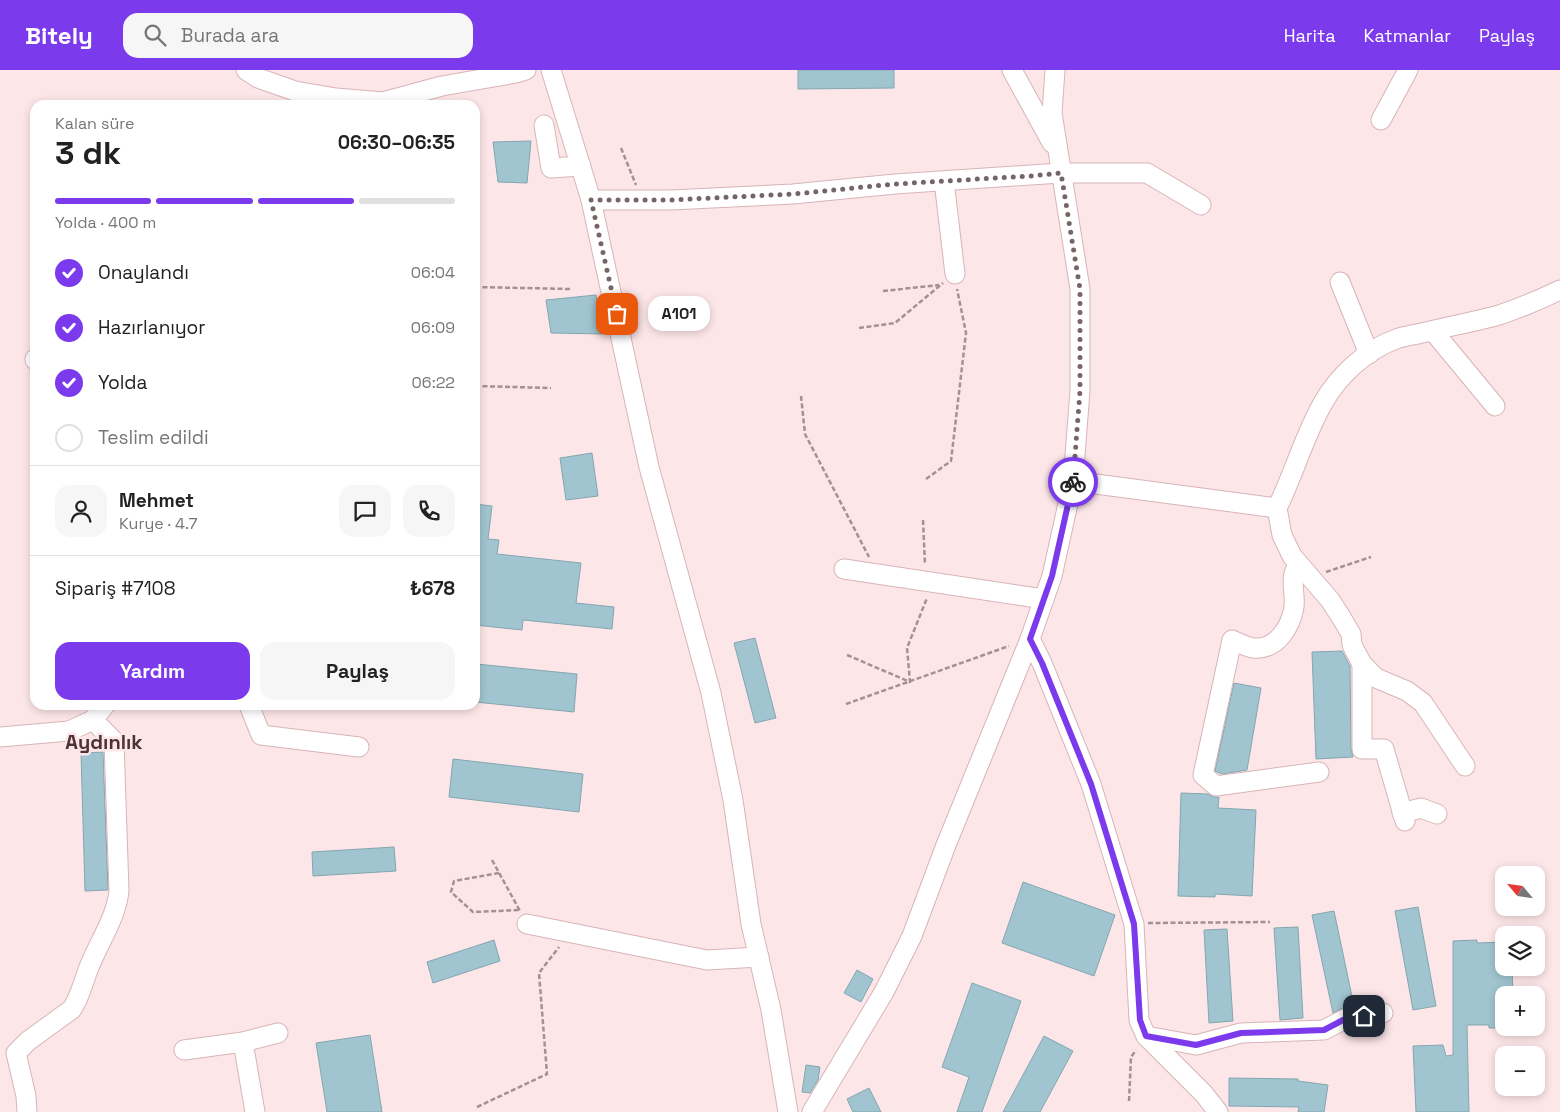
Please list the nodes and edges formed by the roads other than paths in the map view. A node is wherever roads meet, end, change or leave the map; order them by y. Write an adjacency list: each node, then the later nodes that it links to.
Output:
1 (246, 70): 7 (street)
2 (526, 70): 8 (street)
3 (552, 70): 12 (street)
4 (1012, 70): 11 (street)
5 (1055, 70): 11 (street)
6 (1408, 70): 9 (street)
7 (354, 100)
8 (393, 100)
9 (1381, 120)
10 (544, 125): 12 (street)
11 (1059, 164): 13 (street); 15 (street); 22 (street)
12 (581, 166): 14 (street)
13 (944, 181): 14 (street); 16 (street)
14 (591, 200): 38 (street)
15 (1201, 205)
16 (948, 279)
17 (1340, 282): 20 (street)
18 (1560, 290): 19 (street)
19 (1433, 331): 20 (street); 21 (street)
20 (1370, 354): 23 (street)
21 (1495, 406)
22 (1073, 481): 23 (street); 26 (street)
23 (1277, 508): 25 (street)
24 (844, 569): 26 (street)
25 (1304, 571): 28 (street); 35 (street)
26 (1044, 600): 27 (street)
27 (1030, 639): 41 (street); 47 (street)
28 (1362, 664): 34 (street); 36 (street)
29 (101, 710): 31 (street)
30 (251, 710): 33 (street)
31 (93, 720): 32 (street); 44 (street)
32 (0, 737)
33 (359, 747)
34 (1465, 766)
35 (1319, 772)
36 (1437, 814)
37 (524, 917): 38 (street)
38 (759, 957): 46 (street)
39 (1383, 1013): 41 (street)
40 (278, 1033): 42 (street)
41 (1146, 1036): 48 (street)
42 (243, 1042): 43 (street); 45 (street)
43 (184, 1050)
44 (27, 1112)
45 (255, 1112)
46 (788, 1112)
47 (812, 1112)
48 (1218, 1112)

